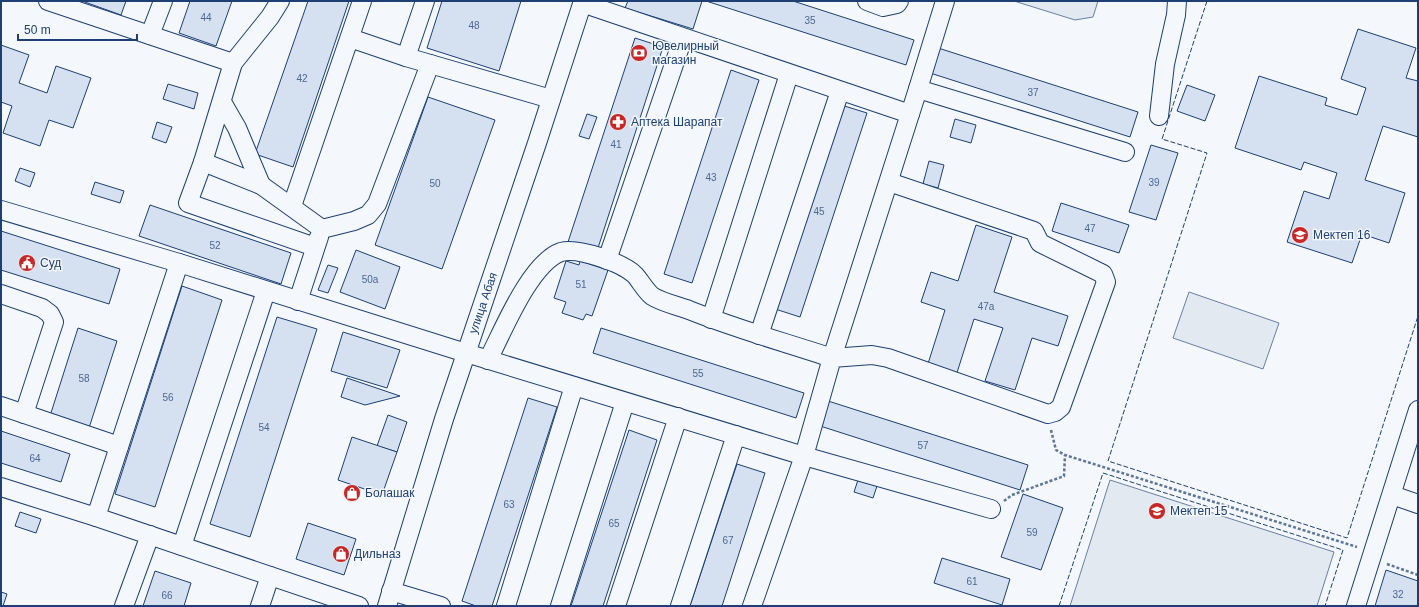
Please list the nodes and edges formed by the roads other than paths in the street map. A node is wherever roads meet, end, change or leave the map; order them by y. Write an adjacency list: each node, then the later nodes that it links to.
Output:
1 (49, 1): 11 (street)
2 (164, 1): 11 (street)
3 (280, 1): 15 (street)
4 (362, 1): 12 (street)
5 (425, 1): 14 (street)
6 (867, 1): 7 (street)
7 (899, 1)
8 (945, 1): 18 (street)
9 (1177, 1): 23 (street)
10 (582, 2): 13 (street); 20 (street, улица Абая)
11 (150, 35): 15 (street)
12 (350, 38): 14 (street); 28 (street)
13 (683, 38): 17 (street); 32 (street)
14 (406, 57): 16 (street)
15 (234, 63): 21 (street)
16 (430, 64): 20 (street); 30 (street)
17 (789, 74): 19 (street); 37 (street)
18 (918, 89): 22 (street); 24 (street)
19 (840, 91): 22 (street); 38 (street)
20 (551, 100): 39 (street, улица Абая)
21 (222, 102): 25 (street); 27 (street)
22 (910, 114): 26 (street)
23 (1159, 116)
24 (1125, 152)
25 (203, 162): 27 (street); 31 (street)
26 (888, 182): 40 (street); 40 (street)
27 (261, 185): 28 (street)
28 (292, 206): 30 (street)
29 (1, 210): 33 (street)
30 (322, 229): 31 (street)
31 (315, 247): 36 (street)
32 (607, 260): 37 (street); 41 (street)
33 (179, 263): 34 (street); 49 (street)
34 (266, 291): 36 (street); 57 (street)
35 (1, 294): 46 (street)
36 (298, 301): 39 (street)
37 (711, 319): 38 (street)
38 (760, 334): 40 (street)
39 (466, 354): 41 (street); 59 (street, улица Абая)
40 (832, 358): 50 (street)
41 (488, 360): 42 (street)
42 (574, 386): 43 (street); 64 (street)
43 (625, 402): 47 (street); 65 (street)
44 (1, 406): 46 (street)
45 (1418, 410): 52 (street)
46 (24, 414): 49 (street)
47 (678, 417): 48 (street); 66 (street)
48 (736, 435): 50 (street); 67 (street)
49 (119, 446): 55 (street)
50 (804, 456): 54 (street); 68 (street)
51 (1, 487): 55 (street)
52 (1392, 495): 53 (street); 69 (street)
53 (1418, 504)
54 (992, 509)
55 (96, 517): 56 (street)
56 (150, 535): 57 (street); 60 (street)
57 (182, 546): 58 (street)
58 (270, 576): 61 (street); 62 (street)
59 (389, 598): 63 (street)
60 (124, 606)
61 (260, 606)
62 (359, 606)
63 (441, 606)
64 (506, 606)
65 (560, 606)
66 (616, 606)
67 (680, 606)
68 (752, 606)
69 (1356, 606)

